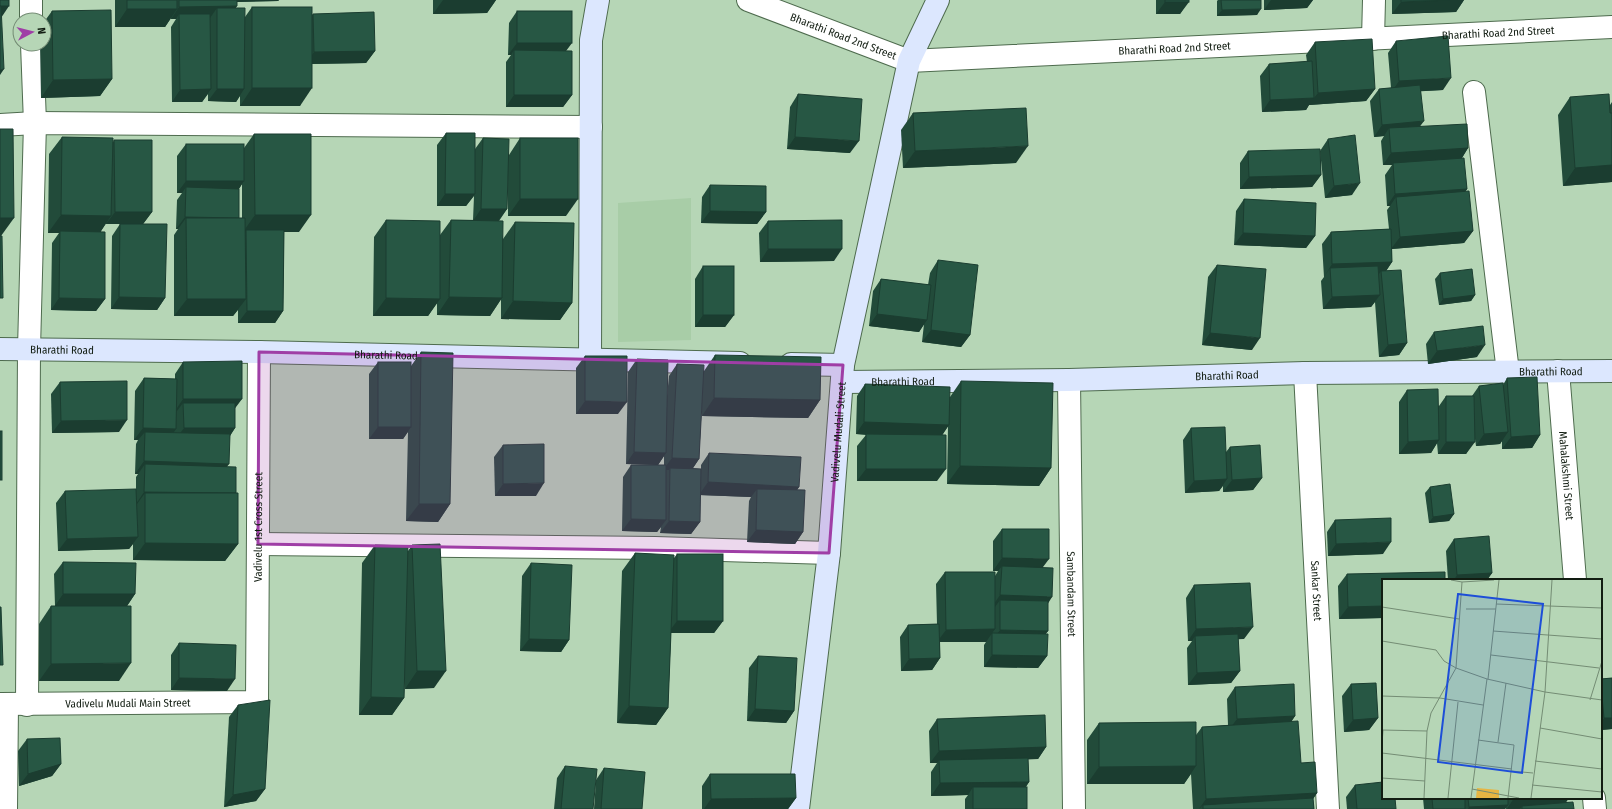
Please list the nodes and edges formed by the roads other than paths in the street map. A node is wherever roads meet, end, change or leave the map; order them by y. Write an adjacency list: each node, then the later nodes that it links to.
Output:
1 (31, 0): 6 (street)
2 (598, 0): 14 (street)
3 (748, 0): 10 (street, Bharathi Road 2nd Street)
4 (938, 0): 10 (street, Vadivelu Mudali Street)
5 (1374, 0): 8 (street)
6 (32, 12)
7 (1612, 27): 8 (street, Bharathi Road 2nd Street)
8 (1373, 39): 10 (street, Bharathi Road 2nd Street)
9 (32, 52): 12 (street)
10 (909, 61): 22 (street, Vadivelu Mudali Street)
11 (1474, 92): 21 (street)
12 (35, 123): 13 (street); 14 (street); 15 (street)
13 (0, 125)
14 (591, 127): 18 (street)
15 (29, 348): 16 (street, Bharathi Road); 17 (street, Bharathi Road); 29 (street)
16 (0, 349)
17 (259, 352): 18 (street, Bharathi Road); 25 (street, Vadivelu 1st Cross Street)
18 (590, 361): 22 (street, Bharathi Road)
19 (1558, 371): 20 (street, Bharathi Road); 21 (street, Bharathi Road); 27 (street, Mahalakshmi Street)
20 (1612, 371)
21 (1508, 372): 23 (street, Bharathi Road)
22 (843, 373): 24 (street, Bharathi Road); 26 (street, Vadivelu Mudali Street)
23 (1305, 373): 24 (street, Bharathi Road); 34 (street, Sankar Street)
24 (1070, 380): 33 (street, Sambandam Street)
25 (258, 544): 26 (street); 28 (street, Vadivelu 1st Cross Street)
26 (829, 553): 32 (street, Vadivelu Mudali Street)
27 (1575, 579)
28 (257, 702): 29 (street, Vadivelu Mudali Main Street)
29 (11, 704): 31 (street)
30 (1594, 799): 35 (street)
31 (6, 809)
32 (798, 809)
33 (1074, 809)
34 (1328, 809)
35 (1595, 809)

